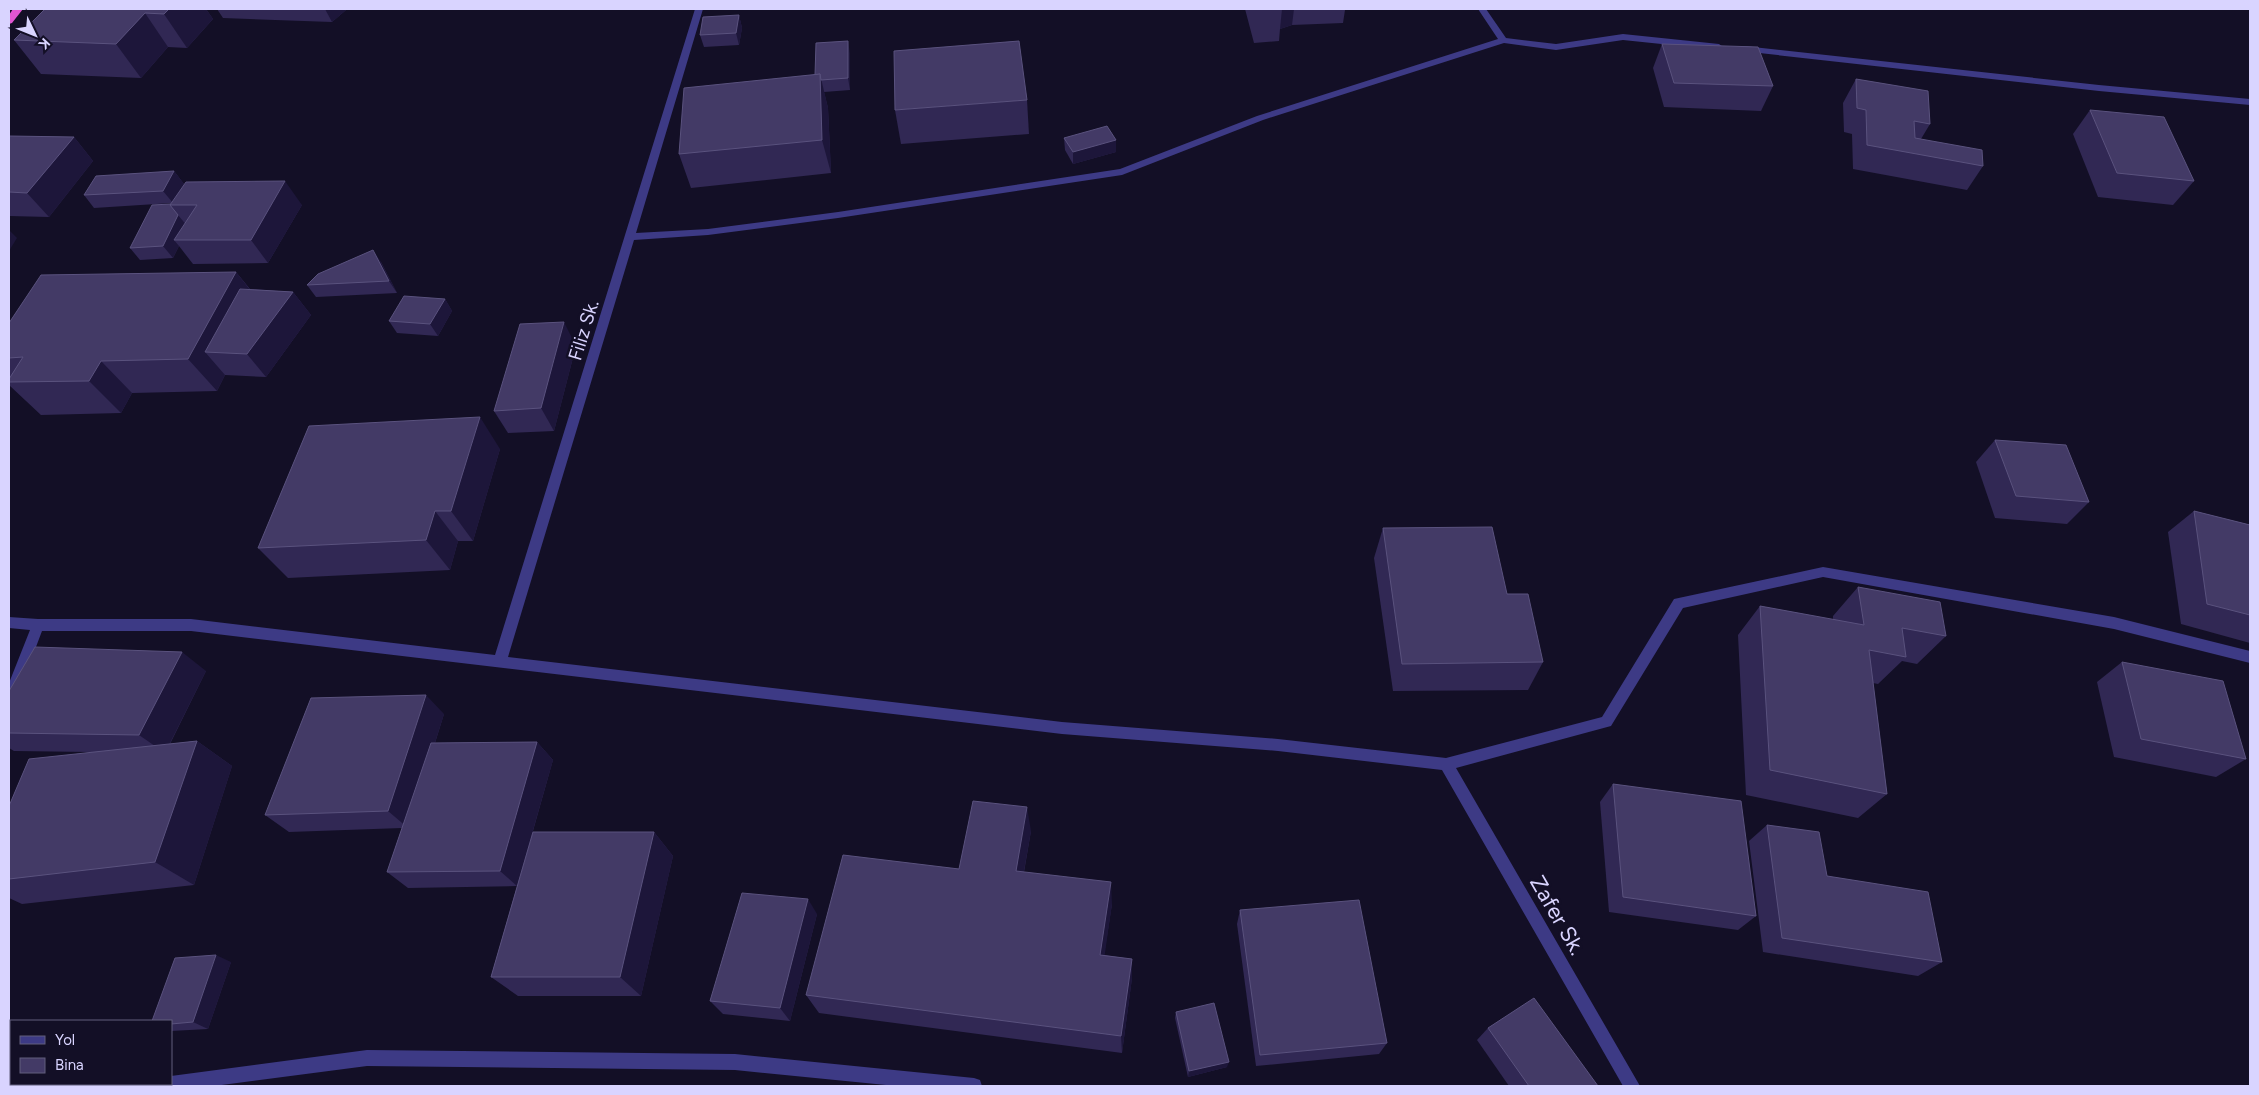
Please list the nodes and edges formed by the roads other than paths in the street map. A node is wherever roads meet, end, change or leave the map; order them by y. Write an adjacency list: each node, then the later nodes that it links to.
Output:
1 (18, 9): 4 (highway)
2 (699, 9): 7 (street, Filiz Sk.)
3 (1482, 9): 5 (street)
4 (9, 20)
5 (1503, 40): 6 (street); 7 (street)
6 (2250, 102)
7 (630, 237): 11 (street, Filiz Sk.)
8 (9, 623): 9 (street)
9 (38, 625): 11 (street); 12 (street)
10 (2250, 657): 13 (street)
11 (500, 661): 13 (street)
12 (9, 700)
13 (1446, 764): 16 (street, Zafer Sk.)
14 (172, 1084): 15 (street)
15 (974, 1086)
16 (1632, 1086)

